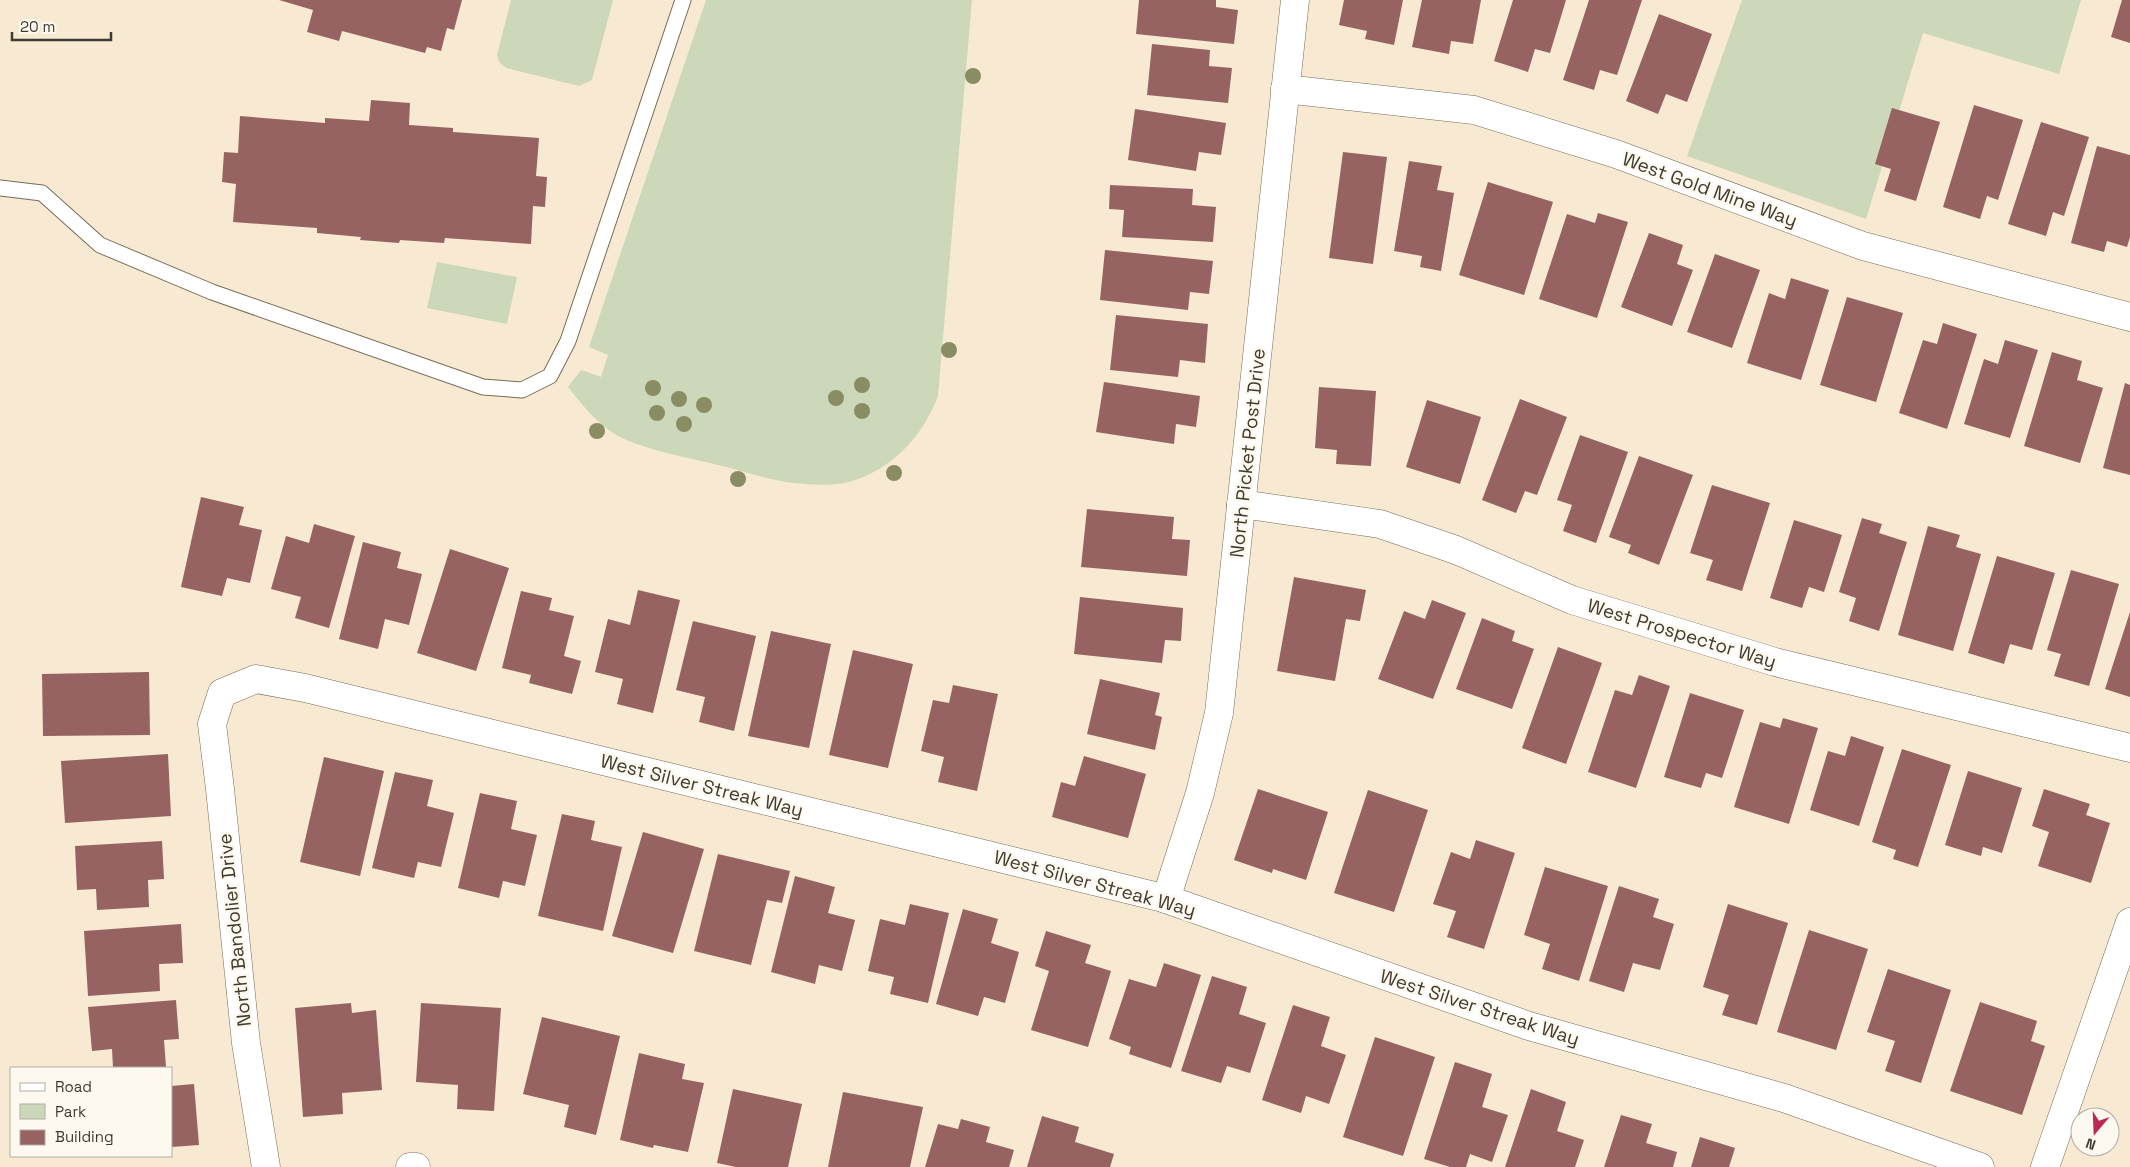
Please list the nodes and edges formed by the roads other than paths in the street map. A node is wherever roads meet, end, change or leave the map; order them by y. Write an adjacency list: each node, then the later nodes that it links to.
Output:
1 (683, 0): 4 (lane)
2 (1295, 0): 3 (street, North Picket Post Drive)
3 (1285, 89): 5 (street, West Gold Mine Way); 6 (street, North Picket Post Drive)
4 (0, 188)
5 (2130, 317)
6 (1241, 504): 8 (street, West Prospector Way); 9 (street, North Picket Post Drive)
7 (222, 693): 9 (street, West Silver Streak Way); 11 (street, North Bandolier Drive)
8 (2130, 748)
9 (1166, 899): 14 (street, West Silver Streak Way)
10 (2130, 922): 15 (street)
11 (266, 1167)
12 (410, 1167): 13 (street)
13 (416, 1167)
14 (1980, 1167)
15 (2046, 1167)

